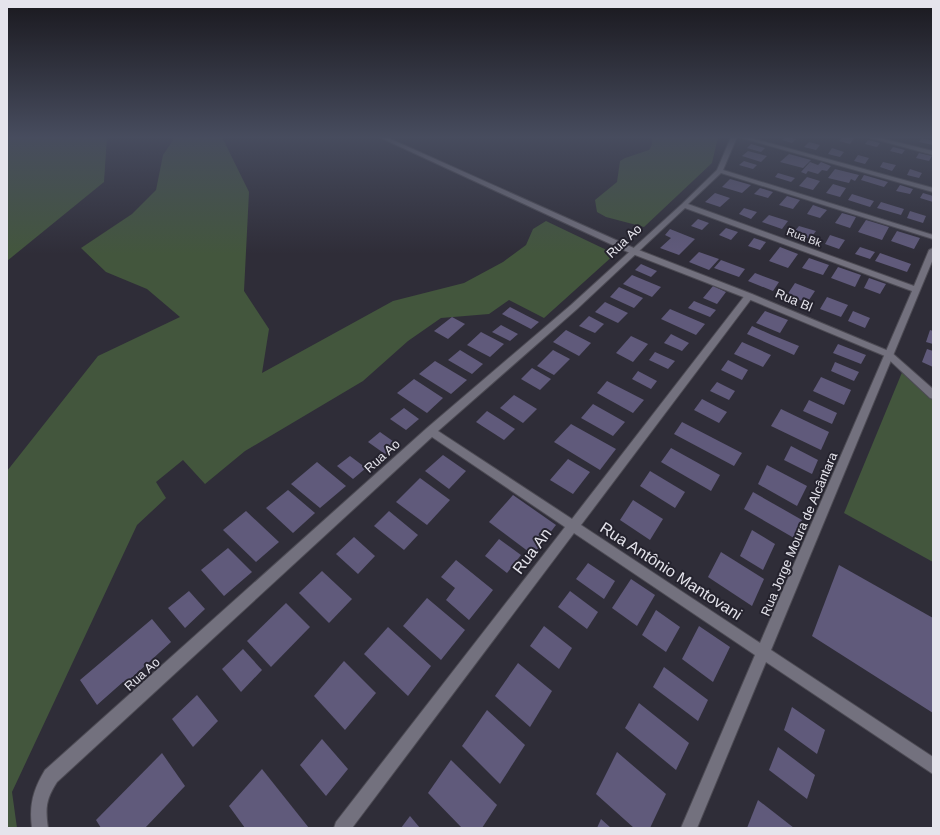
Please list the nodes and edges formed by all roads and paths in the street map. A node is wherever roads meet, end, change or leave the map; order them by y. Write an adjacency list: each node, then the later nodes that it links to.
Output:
1 (468, 176): 9 (street, Rua Bl)
2 (715, 176): 6 (street, Rua Ao)
3 (736, 176): 7 (street)
4 (882, 176): 5 (street)
5 (933, 190)
6 (684, 205): 9 (street, Rua Ao); 10 (street, Rua Bk)
7 (933, 237)
8 (933, 250): 10 (street, Rua Jorge Moura de Alcântara)
9 (633, 251): 11 (street, Rua Bl); 14 (street, Rua Ao)
10 (916, 290): 12 (street, Rua Jorge Moura de Alcântara)
11 (749, 296): 12 (street, Rua Bl); 15 (street, Rua An)
12 (888, 354): 13 (street, Rua Bl); 16 (street, Rua Jorge Moura de Alcântara)
13 (933, 395)
14 (431, 431): 15 (street, Rua Antônio Mantovani); 18 (street, Rua Ao)
15 (572, 526): 16 (street, Rua Antônio Mantovani); 19 (street, Rua An)
16 (764, 653): 17 (street, Rua Antônio Mantovani); 20 (street, Rua Jorge Moura de Alcântara)
17 (933, 766)
18 (40, 828)
19 (342, 828)
20 (689, 828)

